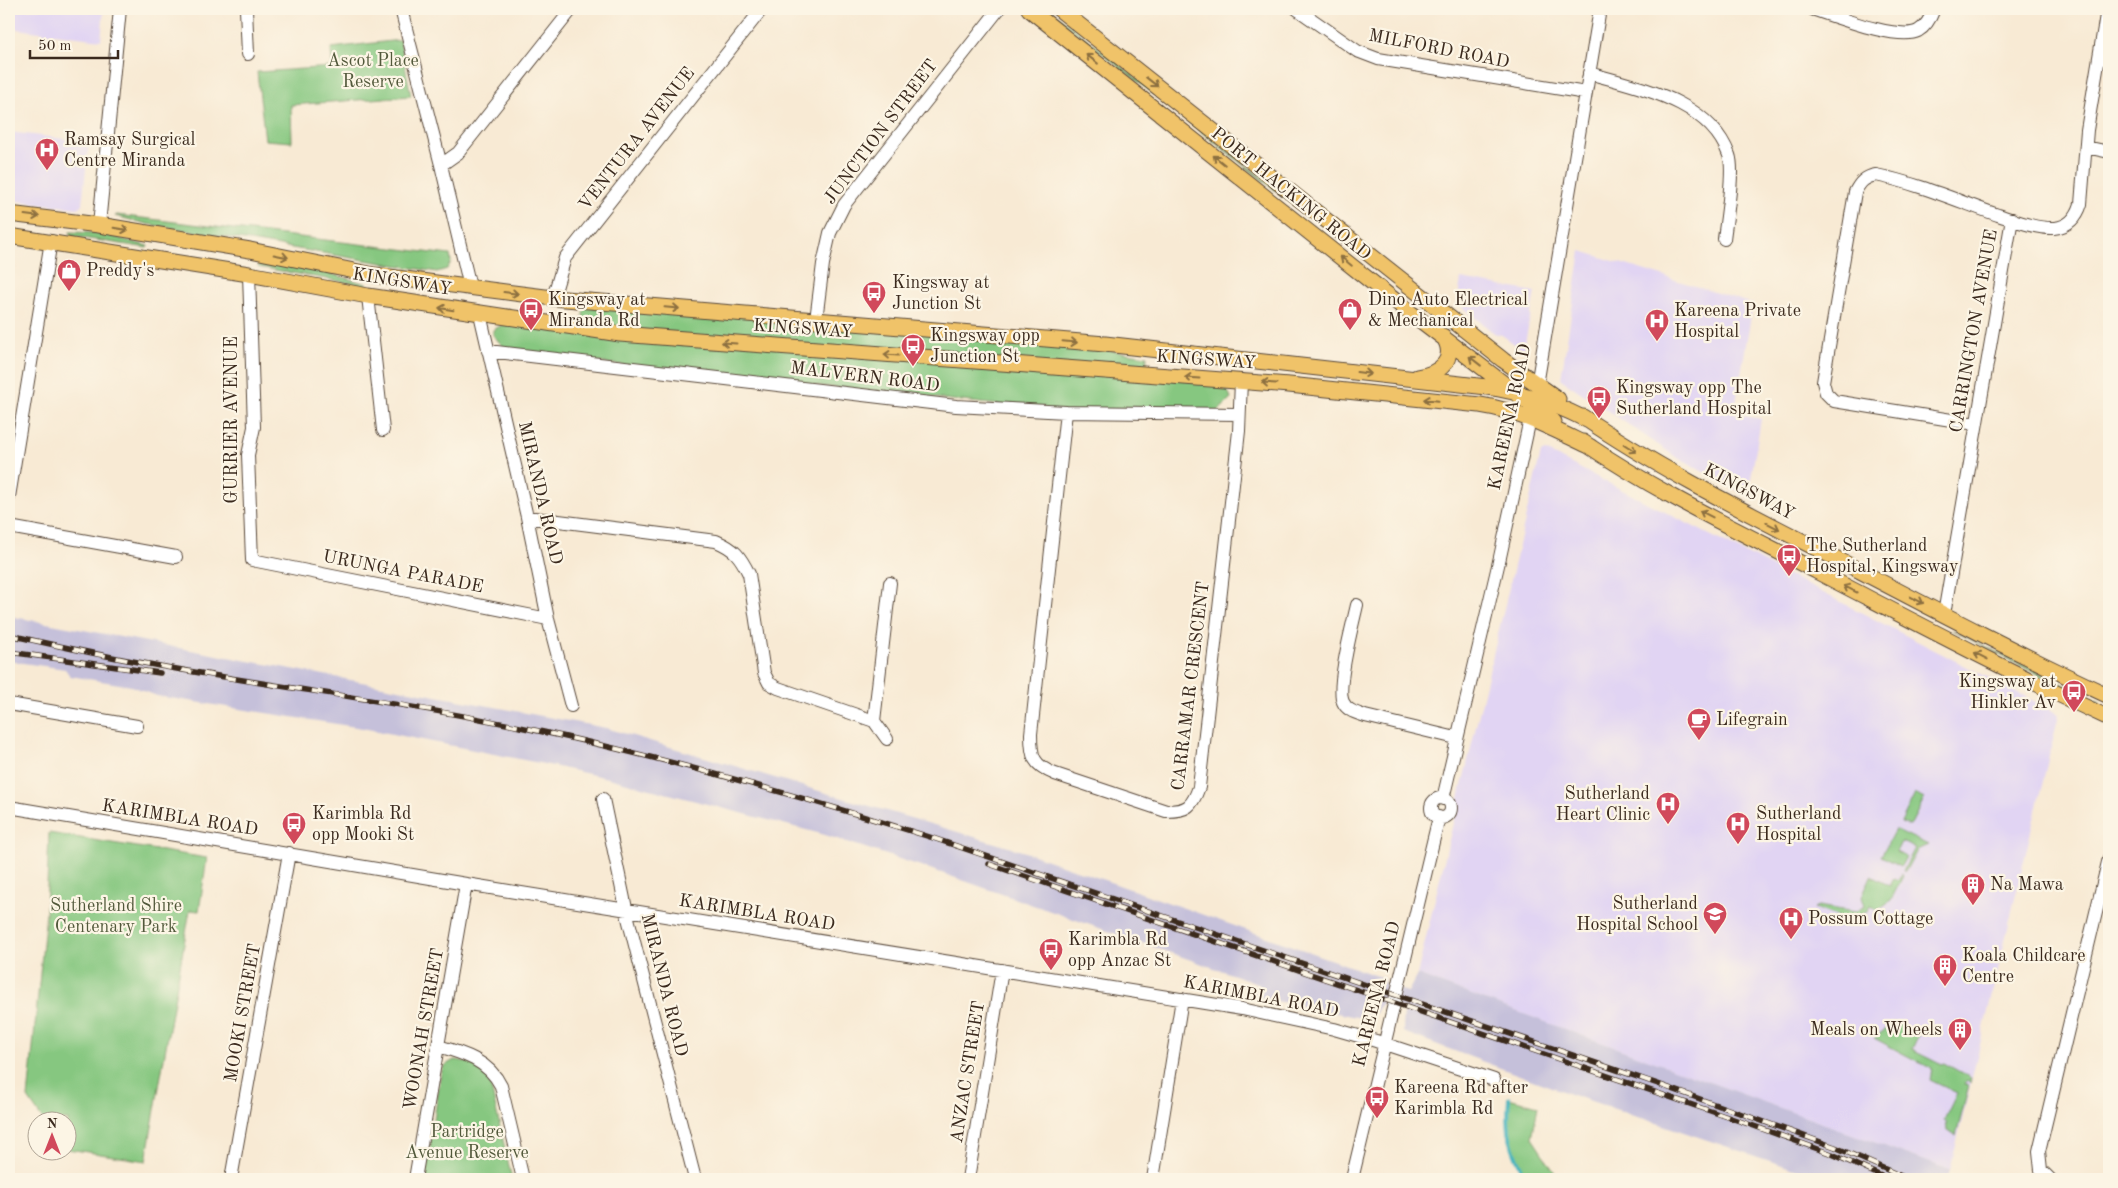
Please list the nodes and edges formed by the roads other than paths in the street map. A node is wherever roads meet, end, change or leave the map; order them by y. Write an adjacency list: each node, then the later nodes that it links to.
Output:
1 (120, 9): 23 (street)
2 (246, 9): 14 (street)
3 (400, 9): 19 (street)
4 (572, 9): 19 (street)
5 (762, 9): 31 (street, VENTURA AVENUE)
6 (999, 9): 33 (street, JUNCTION STREET)
7 (1029, 9): 34 (main road, PORT HACKING ROAD, one-way to 7)
8 (1059, 9): 40 (main road, PORT HACKING ROAD, one-way to 40)
9 (1297, 9): 16 (street, MILFORD ROAD)
10 (1600, 9): 15 (street, KAREENA ROAD)
11 (1812, 9): 12 (street)
12 (1934, 9)
13 (2107, 9): 17 (street, CARRINGTON AVENUE)
14 (248, 54)
15 (1589, 73): 16 (street, KAREENA ROAD); 25 (street)
16 (1586, 93): 40 (street, KAREENA ROAD)
17 (2086, 148): 18 (street); 22 (street, CARRINGTON AVENUE)
18 (2109, 152)
19 (441, 165): 29 (street)
20 (9, 214): 21 (main road, KINGSWAY, one-way to 21)
21 (55, 220): 23 (main road, KINGSWAY); 26 (main road)
22 (2012, 220): 43 (street, CARRINGTON AVENUE); 43 (street)
23 (99, 225): 27 (main road, KINGSWAY, one-way to 27)
24 (9, 236): 26 (main road, KINGSWAY)
25 (1724, 239)
26 (51, 242): 28 (main road, KINGSWAY); 45 (street)
27 (250, 250): 28 (main road, GURRIER AVENUE); 29 (main road, KINGSWAY, one-way to 29)
28 (249, 274): 30 (main road, KINGSWAY); 49 (street, GURRIER AVENUE)
29 (470, 288): 31 (main road, KINGSWAY, one-way to 31); 32 (main road, MIRANDA ROAD)
30 (368, 296): 32 (main road, KINGSWAY, one-way to 30); 44 (street)
31 (553, 298): 33 (main road, KINGSWAY, one-way to 33)
32 (480, 314): 35 (street, MIRANDA ROAD); 38 (main road, KINGSWAY, one-way to 32)
33 (816, 320): 36 (main road, KINGSWAY, one-way to 36)
34 (1443, 336): 37 (main road); 39 (main road, PORT HACKING ROAD, one-way to 34)
35 (488, 351): 41 (street, MALVERN ROAD); 46 (street, MIRANDA ROAD)
36 (1243, 358): 37 (main road, KINGSWAY, one-way to 37); 38 (main road)
37 (1406, 378): 39 (main road, KINGSWAY)
38 (1241, 381): 40 (main road, KINGSWAY, one-way to 38); 42 (street, CARRAMAR CRESCENT)
39 (1513, 391): 40 (main road, PORT HACKING ROAD)
40 (1533, 402): 52 (main road, KINGSWAY, one-way to 52); 54 (main road, KINGSWAY, one-way to 40); 62 (street, KAREENA ROAD)
41 (1066, 412): 42 (street, MALVERN ROAD); 42 (street, CARRAMAR CRESCENT)
42 (1239, 414)
43 (1976, 424): 52 (street, CARRINGTON AVENUE)
44 (383, 430)
45 (9, 497)
46 (527, 517): 53 (street, MIRANDA ROAD); 59 (street)
47 (9, 527): 48 (street)
48 (176, 557)
49 (252, 560): 53 (street, URUNGA PARADE)
50 (890, 583): 59 (street)
51 (1357, 604): 62 (street)
52 (1944, 614): 54 (main road, CARRINGTON AVENUE); 55 (main road, KINGSWAY)
53 (548, 619): 57 (street, MIRANDA ROAD)
54 (1940, 635): 58 (main road, KINGSWAY, one-way to 54)
55 (2109, 696)
56 (9, 704): 60 (street)
57 (571, 706)
58 (2109, 718)
59 (874, 721): 61 (street)
60 (137, 726)
61 (887, 738)
62 (1456, 738): 71 (street, KAREENA ROAD)
63 (603, 799): 68 (street, MIRANDA ROAD)
64 (9, 807): 65 (street, KARIMBLA ROAD)
65 (289, 853): 67 (street, KARIMBLA ROAD); 74 (street, MOOKI STREET)
66 (2109, 858): 81 (street)
67 (466, 884): 68 (street, KARIMBLA ROAD); 72 (street, WOONAH STREET)
68 (626, 909): 69 (street, KARIMBLA ROAD); 77 (street, MIRANDA ROAD)
69 (1002, 970): 70 (street, KARIMBLA ROAD); 78 (street, ANZAC STREET)
70 (1182, 999): 71 (street, KARIMBLA ROAD); 79 (street)
71 (1384, 1043): 73 (street, KARIMBLA ROAD); 80 (street, KAREENA ROAD)
72 (438, 1046): 75 (street, WOONAH STREET); 76 (street)
73 (1494, 1080)
74 (231, 1179)
75 (416, 1179)
76 (523, 1179)
77 (695, 1179)
78 (968, 1179)
79 (1153, 1179)
80 (1352, 1179)
81 (2050, 1179)

